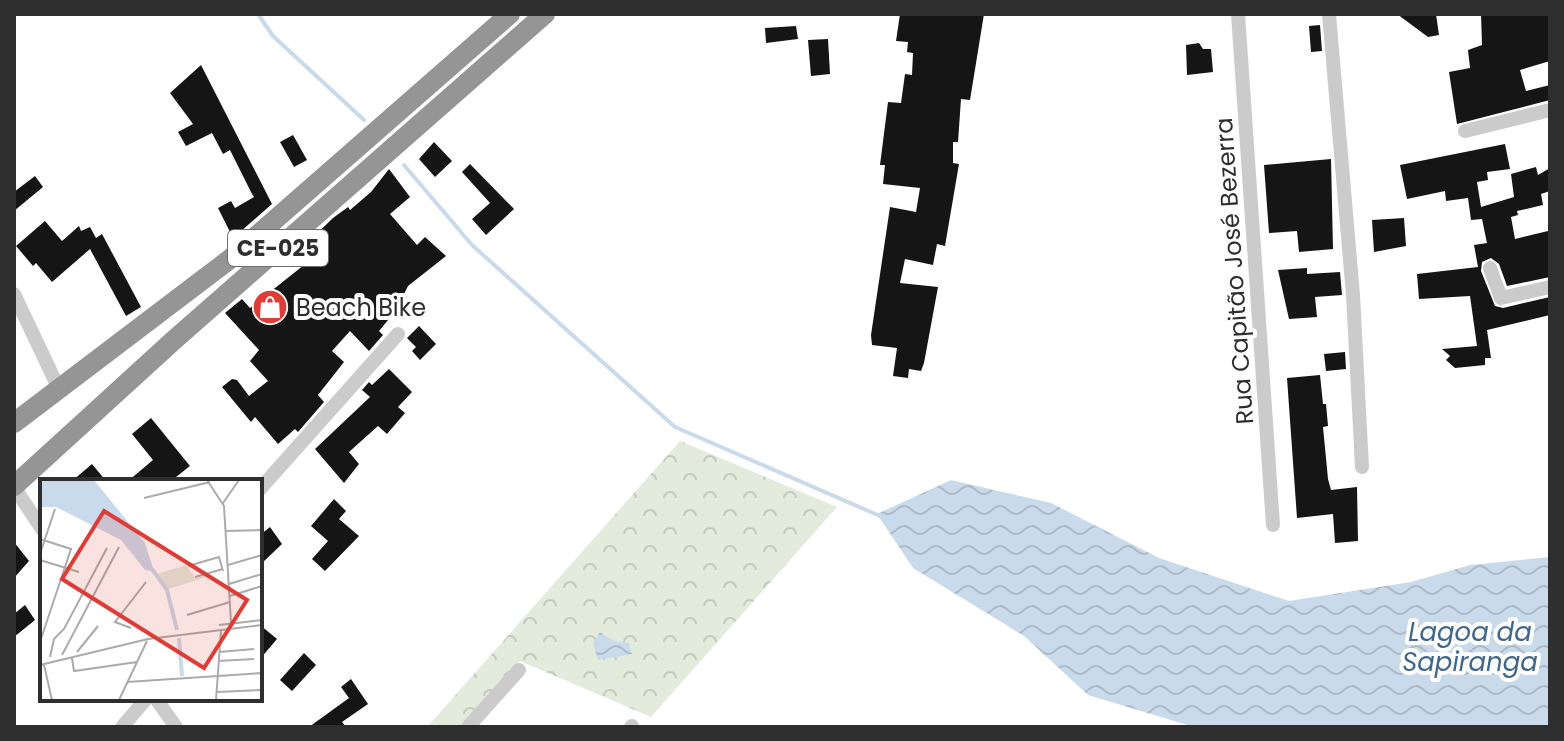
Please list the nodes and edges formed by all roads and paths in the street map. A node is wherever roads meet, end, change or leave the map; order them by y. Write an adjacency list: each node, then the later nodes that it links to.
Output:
1 (510, 14): 11 (highway, CE-025)
2 (545, 14): 14 (highway, CE-025)
3 (1238, 14): 16 (street, Rua Capitão José Bezerra)
4 (1329, 14): 13 (street)
5 (1550, 110): 6 (street)
6 (1465, 131)
7 (1490, 268): 8 (street)
8 (1550, 287)
9 (14, 294): 11 (street)
10 (398, 334): 15 (street)
11 (59, 389): 12 (highway, CE-025)
12 (14, 423)
13 (1362, 467)
14 (14, 486): 17 (street)
15 (262, 487)
16 (1273, 525)
17 (40, 526)
18 (519, 670): 23 (street)
19 (144, 701): 21 (street)
20 (157, 701): 22 (street)
21 (122, 727)
22 (176, 727)
23 (468, 727)

